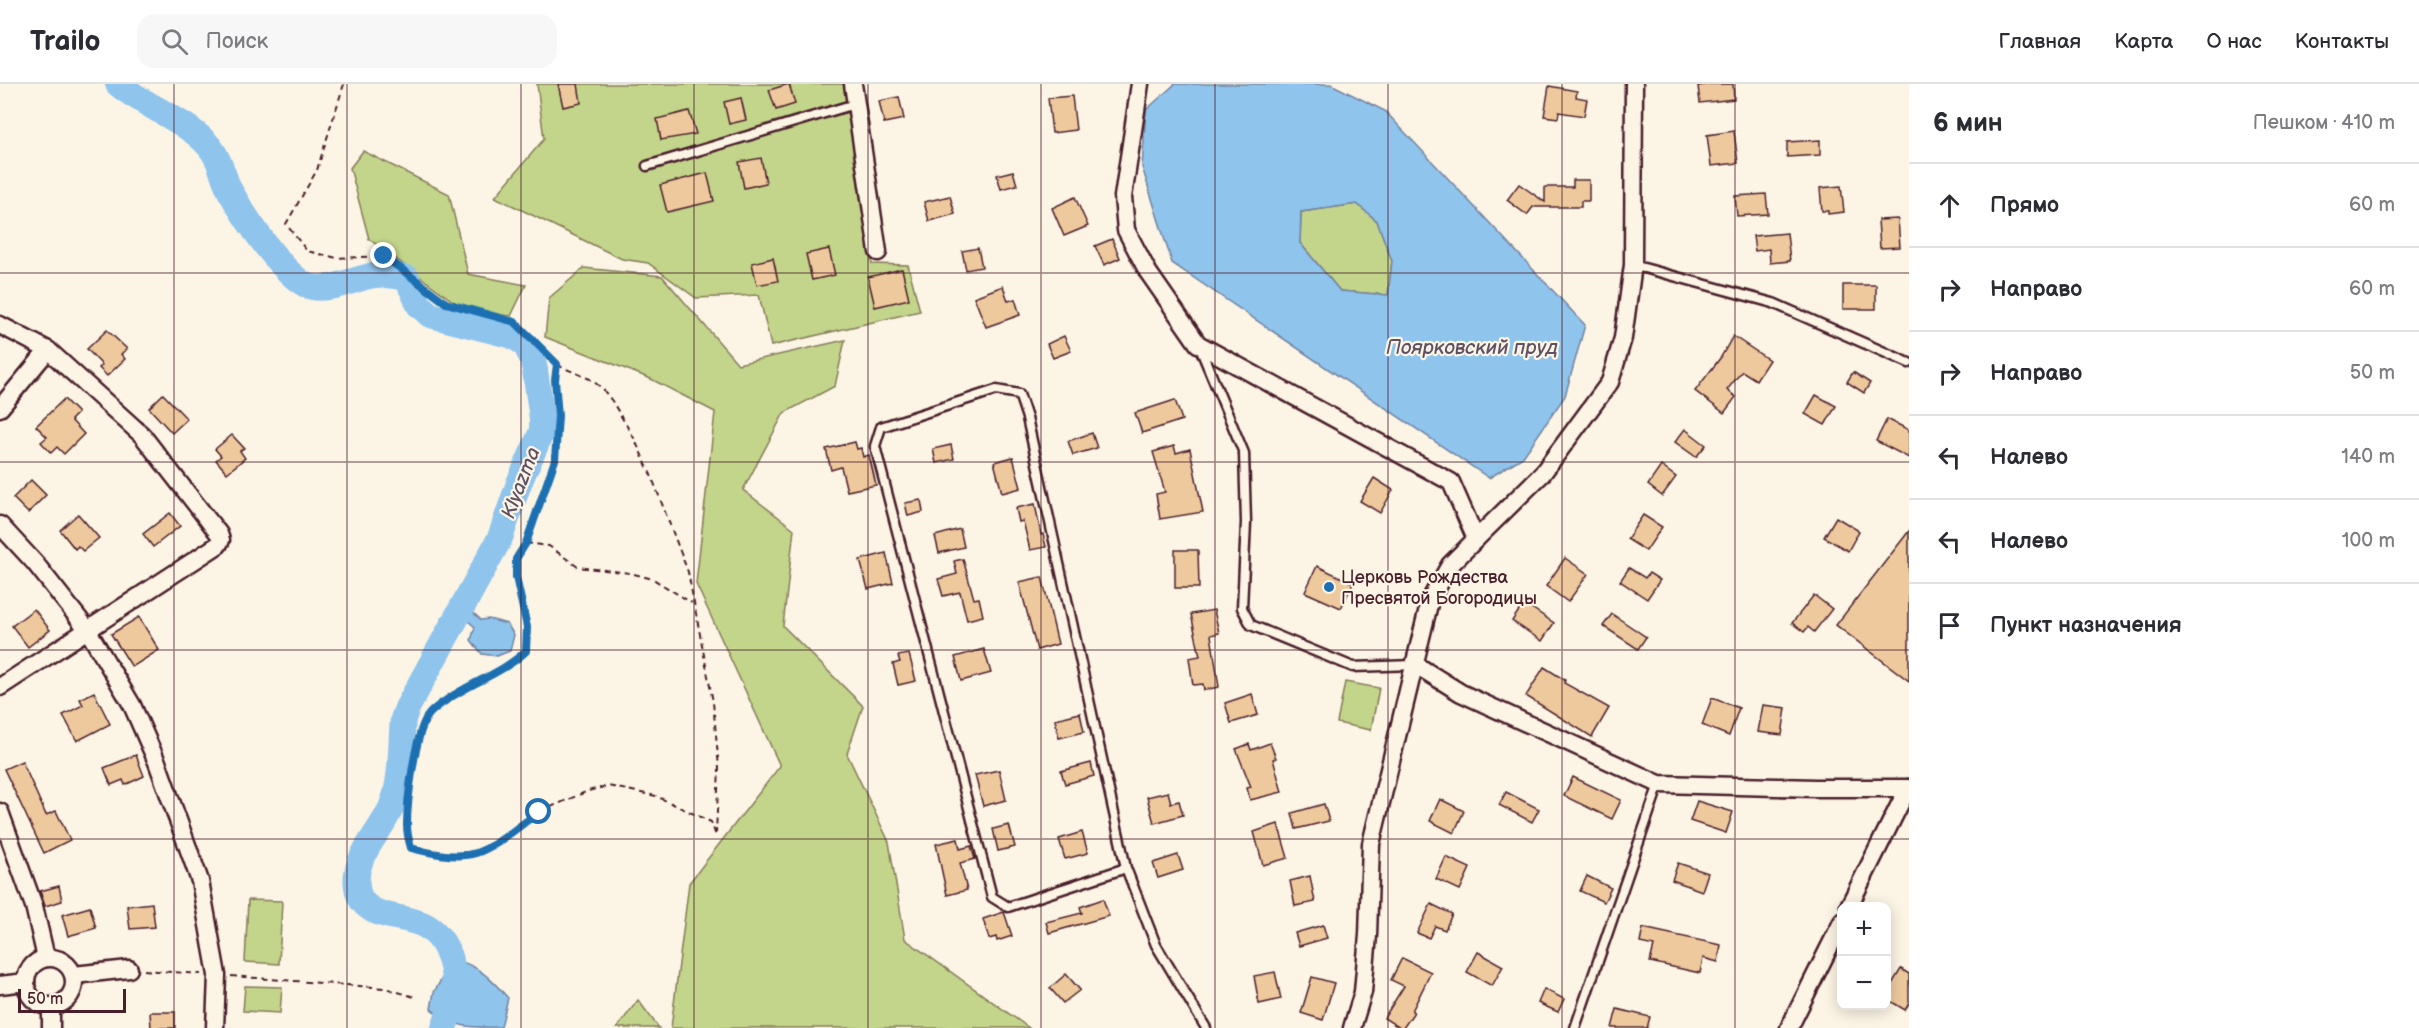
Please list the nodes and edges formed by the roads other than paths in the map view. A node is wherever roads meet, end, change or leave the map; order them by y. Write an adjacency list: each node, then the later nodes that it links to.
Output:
1 (853, 84): 4 (street)
2 (1140, 84): 9 (street)
3 (1634, 84): 7 (street)
4 (855, 104): 5 (lane); 6 (street)
5 (646, 166)
6 (878, 252)
7 (1633, 265): 11 (lane); 14 (street)
8 (0, 325): 10 (street)
9 (1198, 344): 14 (street); 16 (lane)
10 (48, 350): 12 (street); 15 (street)
11 (1909, 363)
12 (0, 408)
13 (0, 525): 15 (street)
14 (1476, 539): 16 (street)
15 (87, 630): 17 (street); 31 (street)
16 (1416, 665): 18 (street); 33 (street)
17 (0, 687)
18 (1659, 784): 19 (street); 34 (lane)
19 (1909, 788): 22 (street)
20 (0, 812): 24 (street)
21 (1126, 868): 21 (lane); 32 (lane)
22 (1851, 902)
23 (1837, 932): 35 (street)
24 (46, 958): 26 (street); 27 (street)
25 (129, 969): 26 (street)
26 (74, 975): 29 (street)
27 (26, 982): 28 (street); 29 (street)
28 (0, 985)
29 (51, 1007): 30 (street)
30 (51, 1028)
31 (215, 1028)
32 (1206, 1028)
33 (1352, 1028)
34 (1575, 1028)
35 (1789, 1028)

